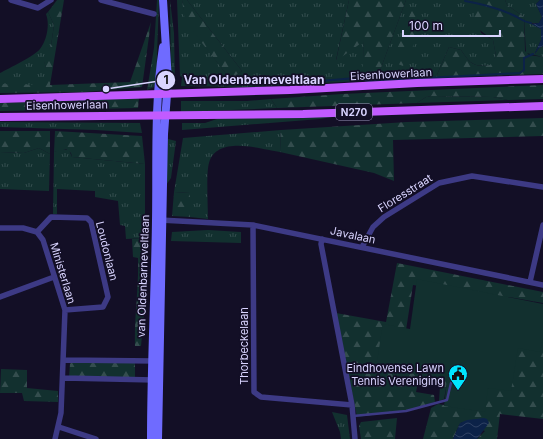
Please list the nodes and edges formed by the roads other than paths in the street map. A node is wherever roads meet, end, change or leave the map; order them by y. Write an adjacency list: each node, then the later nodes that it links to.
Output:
1 (11, 0): 2 (street)
2 (51, 0)
3 (101, 0): 5 (street)
4 (163, 0): 6 (main road)
5 (154, 14)
6 (164, 34): 8 (main road, van Oldenbarneveltlaan); 9 (main road, van Oldenbarneveltlaan)
7 (543, 79): 9 (main road, Eisenhowerlaan / N270)
8 (158, 94): 9 (main road, Eisenhowerlaan / N270); 10 (main road, Eisenhowerlaan / N270); 12 (main road, van Oldenbarneveltlaan)
9 (167, 94): 13 (main road, van Oldenbarneveltlaan)
10 (0, 98)
11 (543, 106): 13 (main road, Eisenhowerlaan / N270)
12 (156, 115): 13 (main road, Eisenhowerlaan / N270); 14 (main road, Eisenhowerlaan / N270); 16 (main road, van Oldenbarneveltlaan)
13 (165, 115): 16 (main road, van Oldenbarneveltlaan)
14 (0, 117)
15 (543, 187): 22 (street, Floresstraat)
16 (160, 220): 17 (street, Javalaan); 29 (main road, van Oldenbarneveltlaan)
17 (253, 225): 21 (street, Javalaan); 33 (street, Thorbeckelaan)
18 (543, 225): 24 (street)
19 (0, 228): 20 (street)
20 (37, 232): 23 (street, Ministerlaan); 27 (street, Loudonlaan)
21 (322, 239): 22 (street, Javalaan); 33 (street)
22 (362, 247): 24 (street, Javalaan)
23 (54, 277): 26 (street); 27 (street, Ministerlaan)
24 (530, 282): 25 (street, Javalaan)
25 (543, 285)
26 (0, 297)
27 (65, 310): 28 (street, Ministerlaan)
28 (64, 360): 29 (street); 30 (street, Ministerlaan)
29 (156, 361): 31 (main road, van Oldenbarneveltlaan)
30 (64, 378): 31 (street); 35 (street, Ministerlaan)
31 (155, 380): 38 (main road, van Oldenbarneveltlaan); 39 (main road, van Oldenbarneveltlaan)
32 (451, 383): 34 (lane)
33 (352, 405): 34 (street)
34 (353, 416): 40 (street)
35 (59, 427): 36 (street, Ministerlaan); 37 (street)
36 (55, 439)
37 (96, 439)
38 (151, 439)
39 (158, 439)
40 (355, 439)

